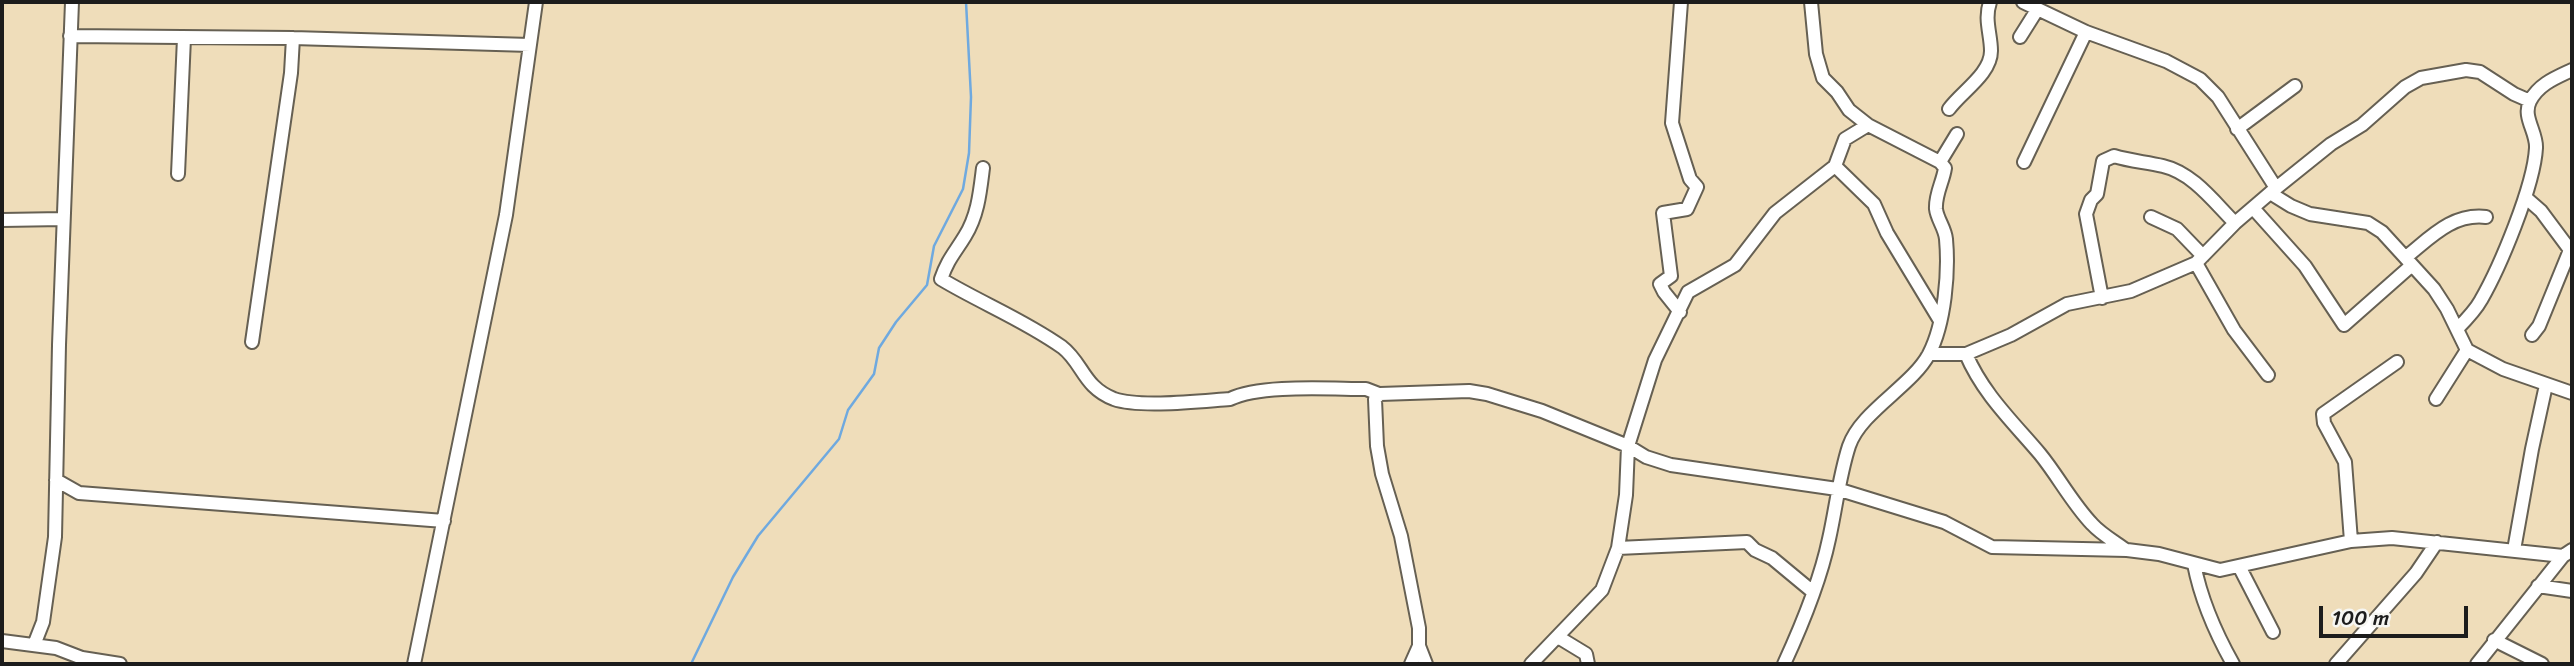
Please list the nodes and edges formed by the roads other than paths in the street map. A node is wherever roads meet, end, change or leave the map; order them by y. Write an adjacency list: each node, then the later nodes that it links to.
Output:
1 (72, 2): 9 (street)
2 (536, 2): 13 (street)
3 (1681, 2): 38 (street)
4 (1811, 2): 18 (street)
5 (1990, 2): 17 (street)
6 (2023, 2): 7 (street)
7 (2037, 10): 8 (street); 11 (street)
8 (2086, 32): 19 (street); 22 (street)
9 (70, 36): 10 (street); 31 (street)
10 (184, 37): 12 (street); 25 (street)
11 (2020, 37)
12 (293, 38): 13 (street); 42 (street)
13 (530, 45): 55 (street)
14 (2572, 70): 16 (street)
15 (2295, 86): 19 (street)
16 (2530, 101): 26 (street); 27 (street)
17 (1949, 109)
18 (1868, 125): 21 (street); 23 (street)
19 (2237, 129): 26 (street)
20 (1957, 134): 21 (street)
21 (1940, 162): 39 (street)
22 (2024, 162)
23 (1835, 166): 38 (street); 39 (street)
24 (983, 168): 50 (street)
25 (178, 174)
26 (2273, 190): 28 (street); 36 (street)
27 (2525, 197): 34 (street); 40 (street)
28 (2253, 208): 33 (street); 36 (street)
29 (2151, 216): 35 (street)
30 (2486, 217): 36 (street)
31 (63, 219): 32 (street); 53 (street)
32 (2, 220)
33 (2235, 223): 35 (street); 37 (street)
34 (2572, 249): 41 (street)
35 (2199, 259): 37 (street); 47 (street)
36 (2409, 261): 40 (street)
37 (2102, 298): 45 (street)
38 (1680, 312): 52 (street)
39 (1939, 319): 44 (street)
40 (2457, 329): 43 (street)
41 (2532, 335)
42 (252, 342)
43 (2467, 350): 48 (street); 51 (street)
44 (1929, 354): 45 (street); 54 (street)
45 (1966, 354): 59 (street)
46 (2398, 362): 56 (street)
47 (2268, 375)
48 (2546, 385): 49 (street); 60 (street)
49 (2572, 393)
50 (1378, 394): 52 (street); 72 (street)
51 (2436, 399)
52 (1628, 446): 54 (street); 58 (street)
53 (57, 480): 55 (street); 71 (street)
54 (1837, 489): 59 (street); 66 (street)
55 (444, 521): 74 (street)
56 (2351, 541): 57 (street); 63 (street)
57 (2437, 542): 60 (street); 81 (street)
58 (1618, 548): 66 (street); 68 (street)
59 (2127, 550): 62 (street)
60 (2514, 550): 61 (street)
61 (2570, 551): 64 (street)
62 (2194, 564): 63 (street); 80 (street)
63 (2238, 566): 67 (street)
64 (2538, 586): 65 (street); 69 (street)
65 (2572, 591)
66 (1813, 592): 79 (street)
67 (2273, 632)
68 (1561, 634): 77 (street); 78 (street)
69 (2494, 640): 82 (street); 83 (street)
70 (2, 641): 71 (street)
71 (34, 645): 73 (street)
72 (1419, 646): 75 (street); 76 (street)
73 (120, 664)
74 (414, 664)
75 (1411, 664)
76 (1426, 664)
77 (1531, 664)
78 (1588, 664)
79 (1784, 664)
80 (2233, 664)
81 (2336, 664)
82 (2477, 664)
83 (2542, 664)

